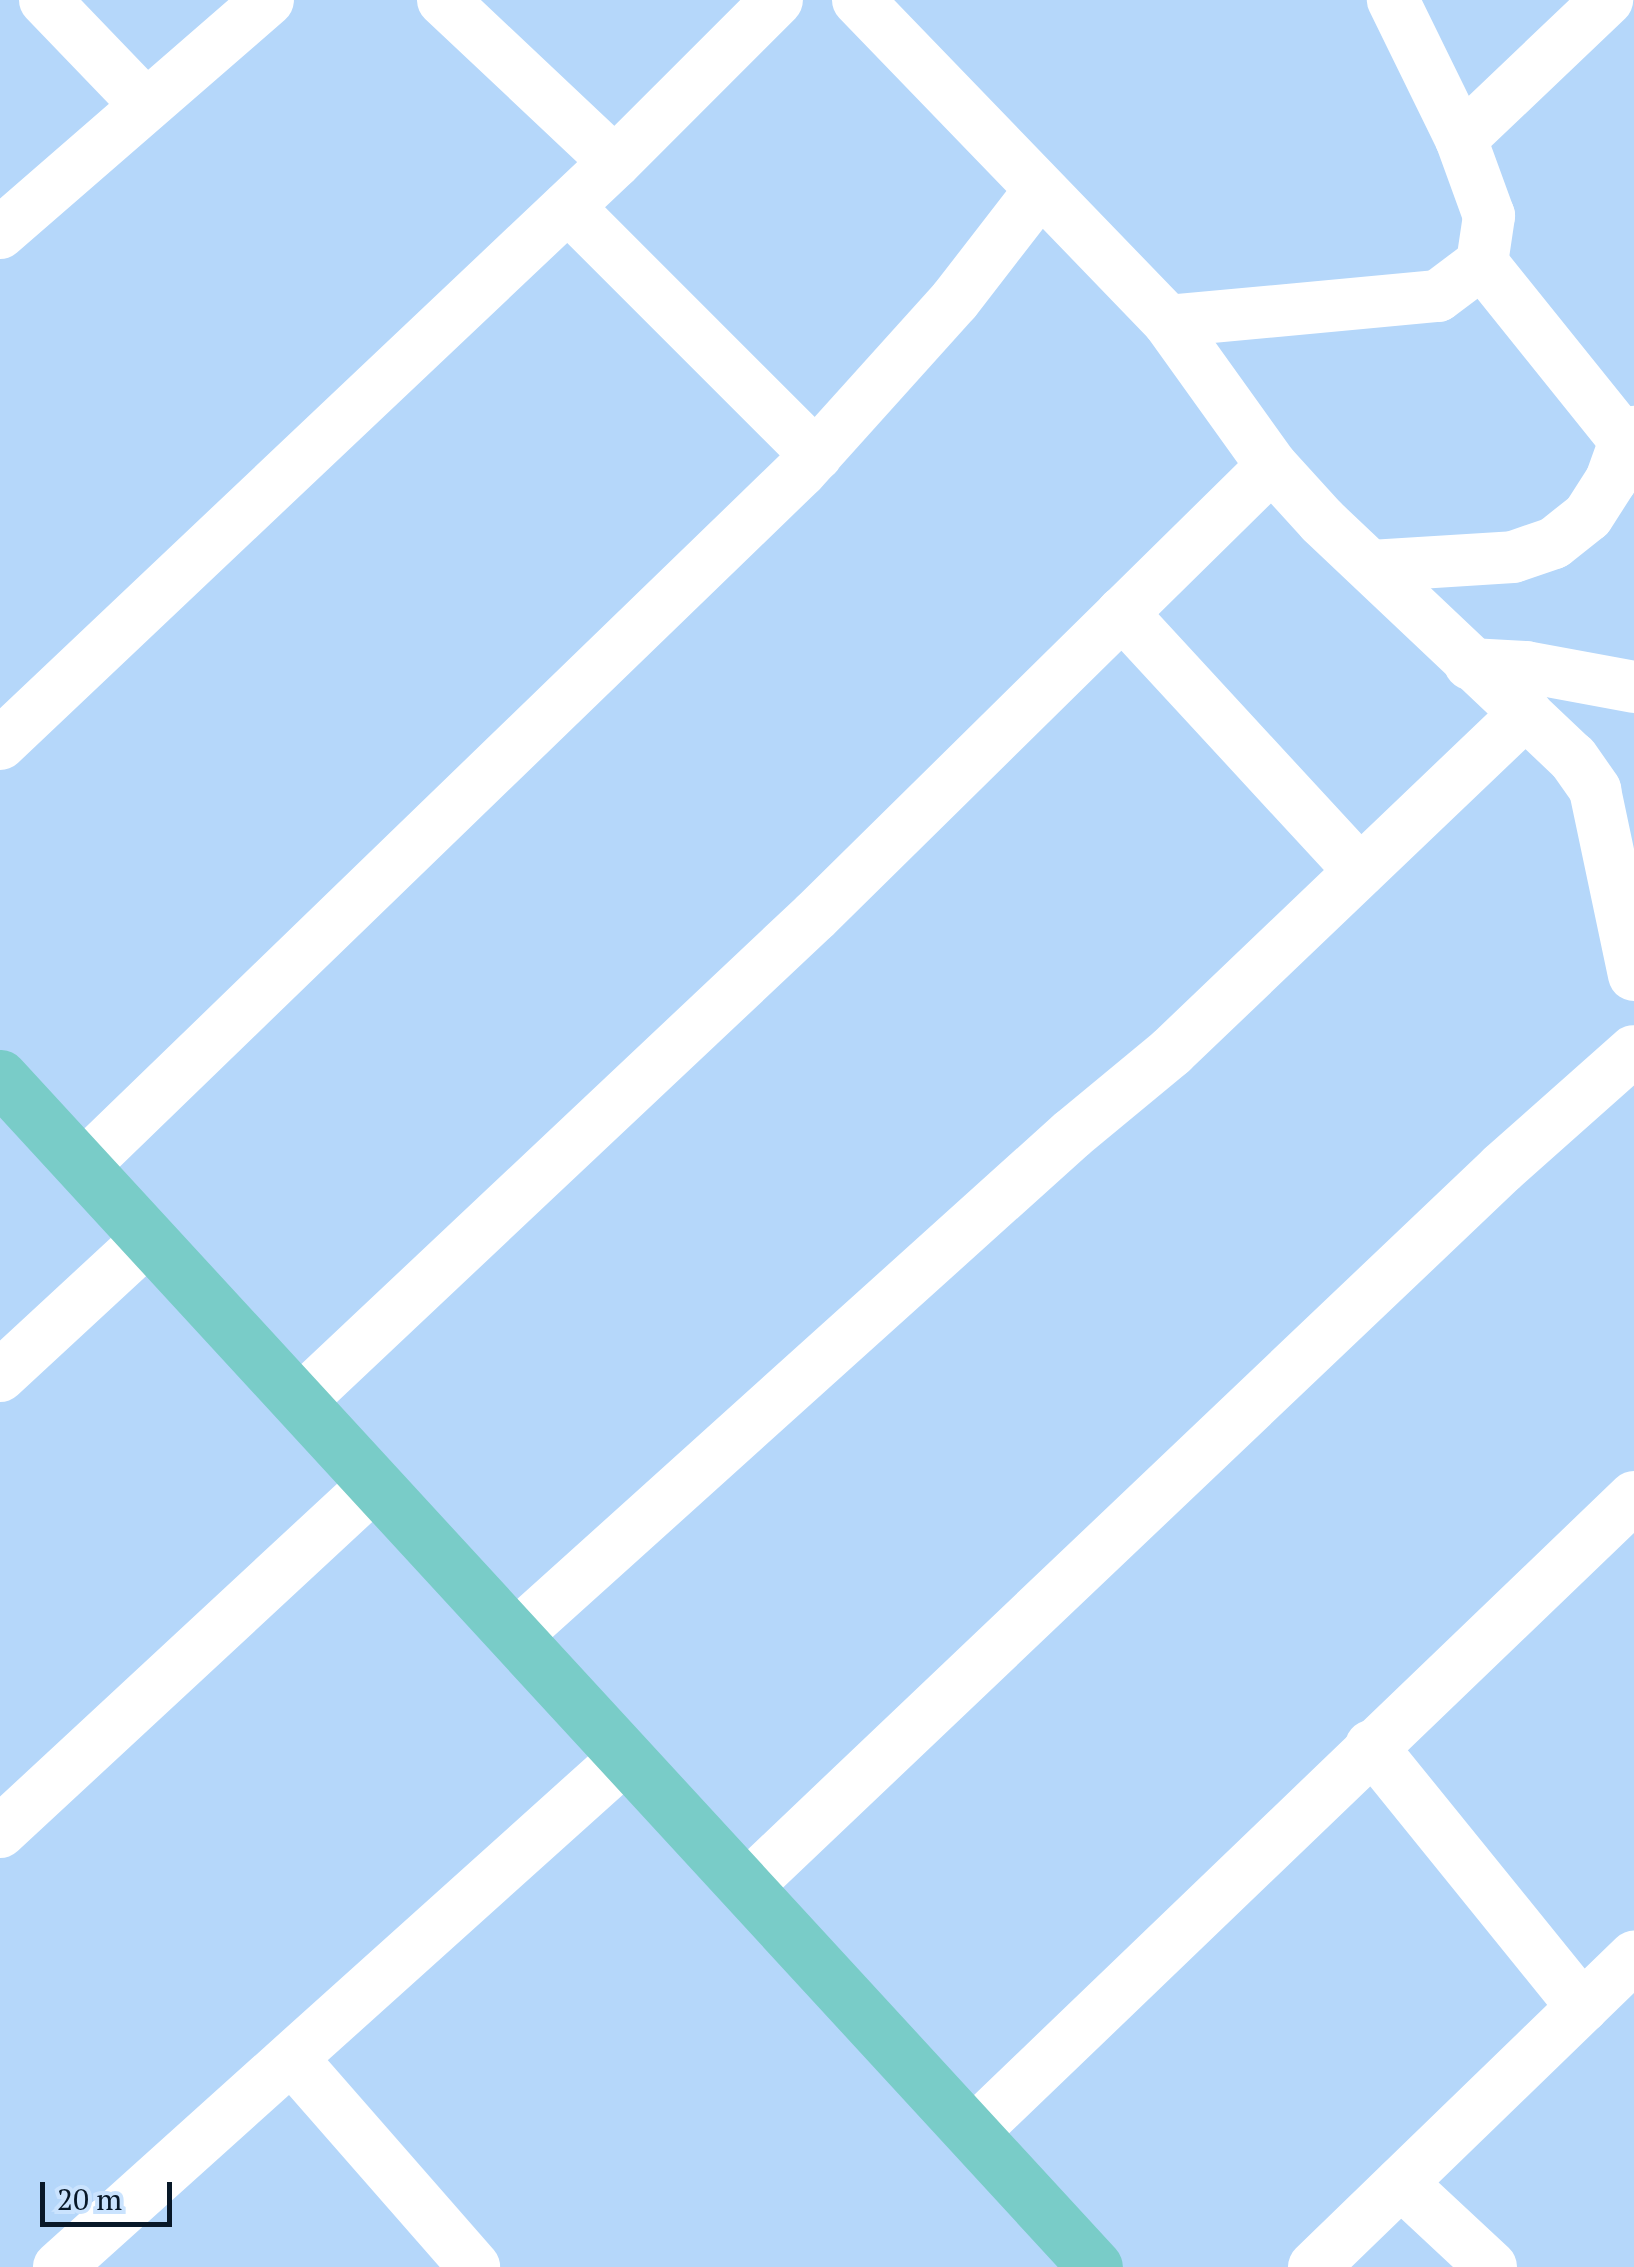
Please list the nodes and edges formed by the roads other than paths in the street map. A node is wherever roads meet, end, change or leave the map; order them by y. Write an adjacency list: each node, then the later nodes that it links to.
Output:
1 (45, 0): 8 (street)
2 (268, 0): 8 (street)
3 (443, 0): 10 (street)
4 (777, 0): 10 (street)
5 (858, 0): 11 (street)
6 (1393, 0): 9 (street)
7 (1607, 0): 9 (street)
8 (146, 105): 13 (street)
9 (1461, 139): 14 (street)
10 (615, 162): 12 (street)
11 (1040, 190): 15 (street); 17 (street)
12 (568, 207): 17 (street); 24 (street)
13 (0, 233)
14 (1482, 262): 15 (street); 16 (street)
15 (1168, 321): 18 (street)
16 (1629, 437): 19 (street)
17 (816, 455): 29 (street)
18 (1272, 466): 19 (street); 20 (street)
19 (1372, 566): 21 (street)
20 (1122, 614): 25 (street); 32 (street)
21 (1470, 664): 22 (street); 23 (street)
22 (1634, 687)
23 (1526, 712): 25 (street); 26 (street)
24 (0, 744)
25 (1360, 871): 35 (street)
26 (1634, 975)
27 (1634, 1051): 39 (street)
28 (0, 1078): 29 (main road)
29 (82, 1167): 30 (main road)
30 (148, 1238): 31 (street); 32 (main road)
31 (0, 1376)
32 (299, 1402): 33 (main road)
33 (375, 1484): 35 (main road); 38 (street)
34 (1634, 1497): 36 (street)
35 (515, 1636): 37 (main road)
36 (1371, 1746): 41 (street); 43 (street)
37 (626, 1757): 39 (main road); 42 (street)
38 (0, 1832)
39 (746, 1887): 43 (main road)
40 (1634, 1956): 41 (street)
41 (1582, 2007): 44 (street)
42 (293, 2060): 45 (street); 46 (street)
43 (972, 2133): 47 (main road)
44 (1400, 2183): 48 (street); 49 (street)
45 (59, 2267)
46 (474, 2267)
47 (1095, 2267)
48 (1314, 2267)
49 (1491, 2267)

